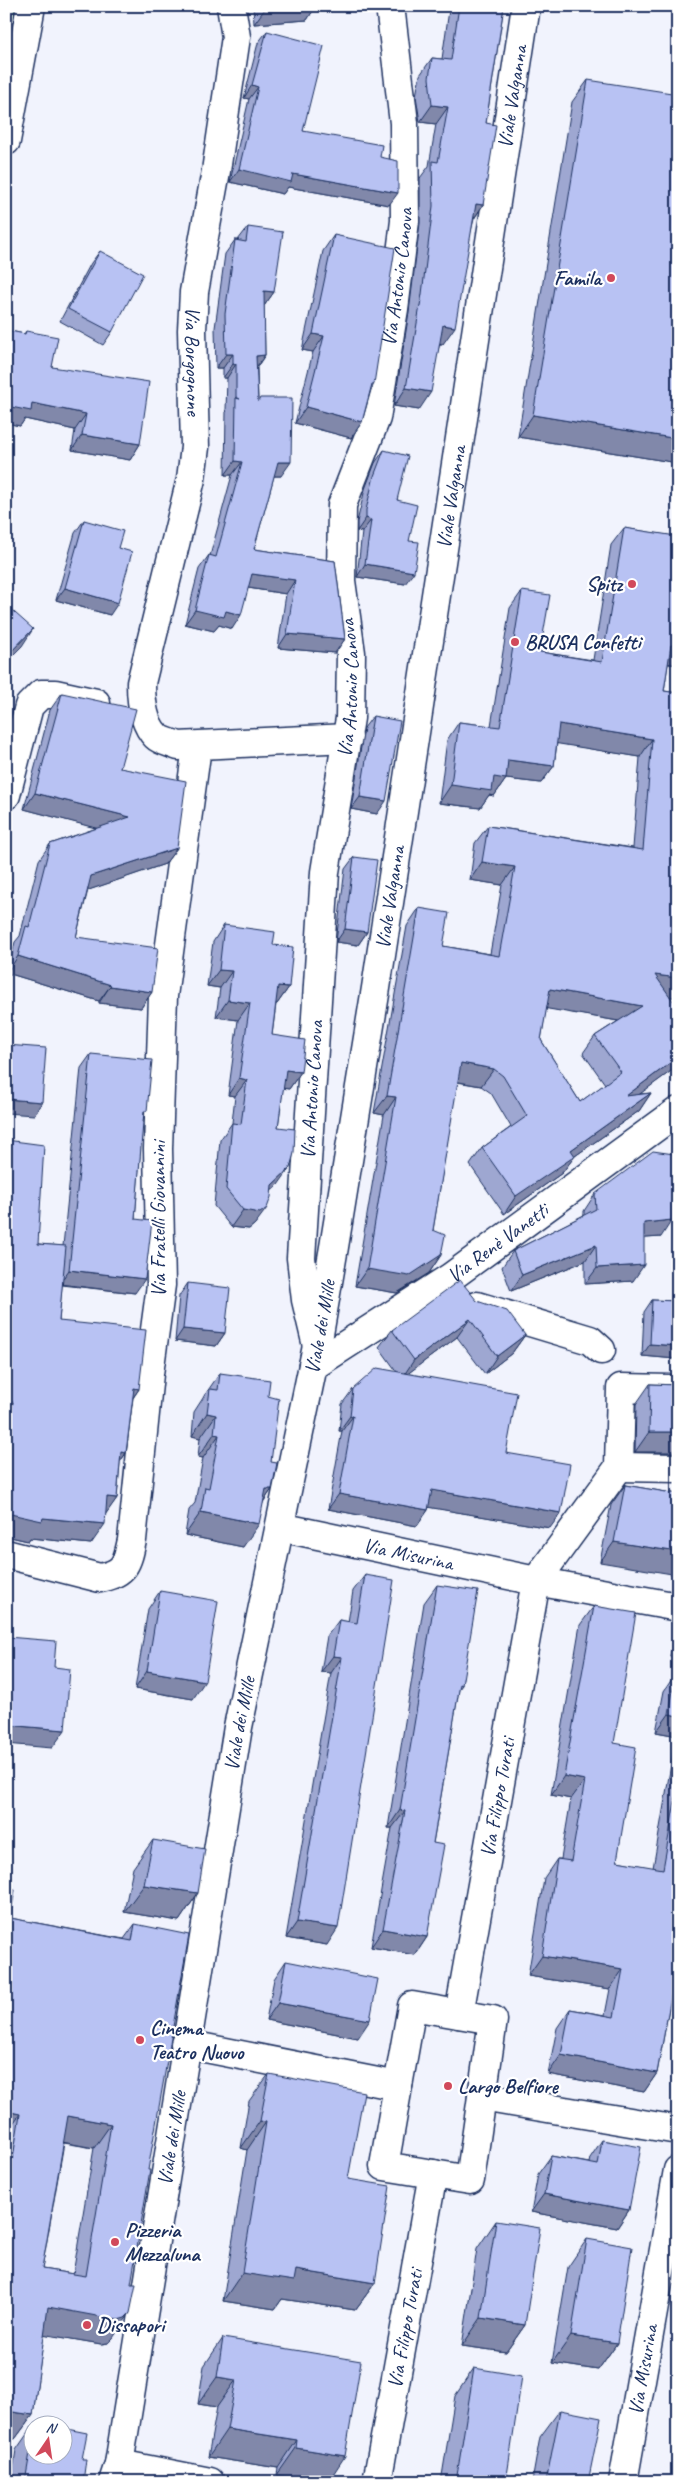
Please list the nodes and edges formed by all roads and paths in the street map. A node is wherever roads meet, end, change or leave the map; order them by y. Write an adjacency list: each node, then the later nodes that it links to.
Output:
1 (31, 6): 5 (street)
2 (231, 6): 6 (street, Via Borgognone)
3 (390, 6): 7 (street, Via Antonio Canova)
4 (526, 6): 10 (street, Viale Valganna)
5 (6, 141)
6 (144, 713): 8 (street, Via Borgognone); 9 (street)
7 (348, 738): 8 (street, Via Borgognone); 14 (street, Via Antonio Canova)
8 (197, 747): 19 (street, Via Fratelli Giovannini)
9 (6, 795)
10 (376, 988): 14 (street, Viale dei Mille)
11 (678, 1111): 12 (street, Via Renè Vanetti)
12 (451, 1277): 13 (street); 14 (street, Via Renè Vanetti)
13 (601, 1350)
14 (315, 1356): 18 (street, Viale dei Mille)
15 (672, 1389): 16 (street)
16 (619, 1467): 17 (street); 20 (street)
17 (678, 1468)
18 (280, 1527): 20 (street, Via Misurina); 23 (street, Viale dei Mille)
19 (6, 1554)
20 (536, 1581): 21 (street, Via Misurina); 22 (street, Via Filippo Turati)
21 (678, 1607)
22 (459, 2014): 24 (street); 25 (street)
23 (186, 2044): 24 (street); 29 (street, Viale dei Mille)
24 (398, 2086): 28 (street)
25 (482, 2097): 26 (street); 28 (street)
26 (678, 2130)
27 (678, 2170): 32 (street, Via Misurina)
28 (433, 2174): 31 (street, Via Filippo Turati)
29 (118, 2476): 30 (street)
30 (210, 2482)
31 (377, 2482)
32 (624, 2482)

